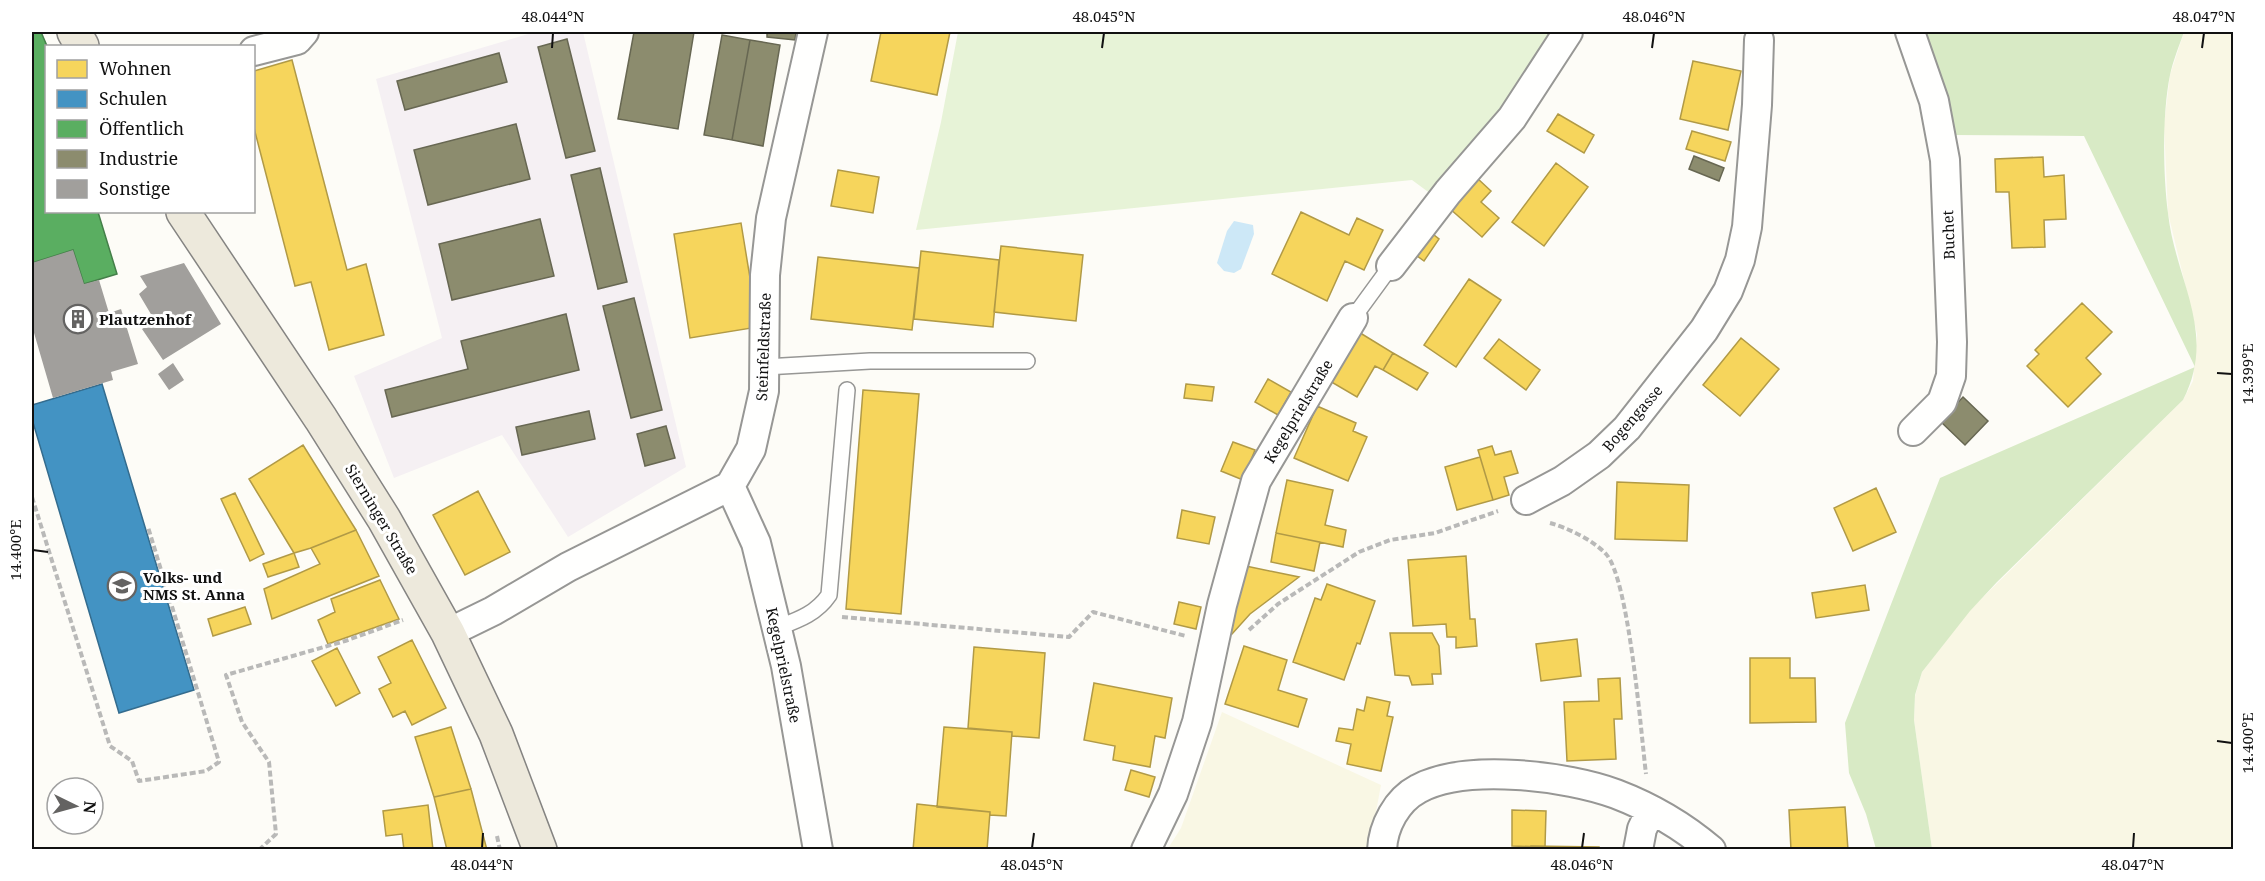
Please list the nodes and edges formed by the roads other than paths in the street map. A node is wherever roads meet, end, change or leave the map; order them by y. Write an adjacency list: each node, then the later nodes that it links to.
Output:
1 (304, 32): 6 (street)
2 (813, 32): 11 (street, Steinfeldstraße)
3 (1568, 32): 8 (street, Kegelprielstraße)
4 (1910, 32): 13 (street, Buchet)
5 (1756, 34): 15 (street, Bogengasse)
6 (255, 51)
7 (184, 213): 17 (main road, Sierninger Straße)
8 (1391, 266): 9 (lane, Kegelprielstraße)
9 (1353, 318): 21 (street, Kegelprielstraße)
10 (1027, 362): 11 (lane)
11 (765, 367): 14 (street, Steinfeldstraße)
12 (847, 390): 16 (lane)
13 (1913, 431)
14 (730, 486): 16 (street, Kegelprielstraße); 17 (street)
15 (1535, 511)
16 (777, 628): 20 (street, Kegelprielstraße)
17 (448, 633): 19 (main road, Sierninger Straße)
18 (1651, 810): 22 (street); 23 (street); 24 (street)
19 (540, 849)
20 (818, 849)
21 (1146, 849)
22 (1382, 849)
23 (1638, 849)
24 (1711, 849)

